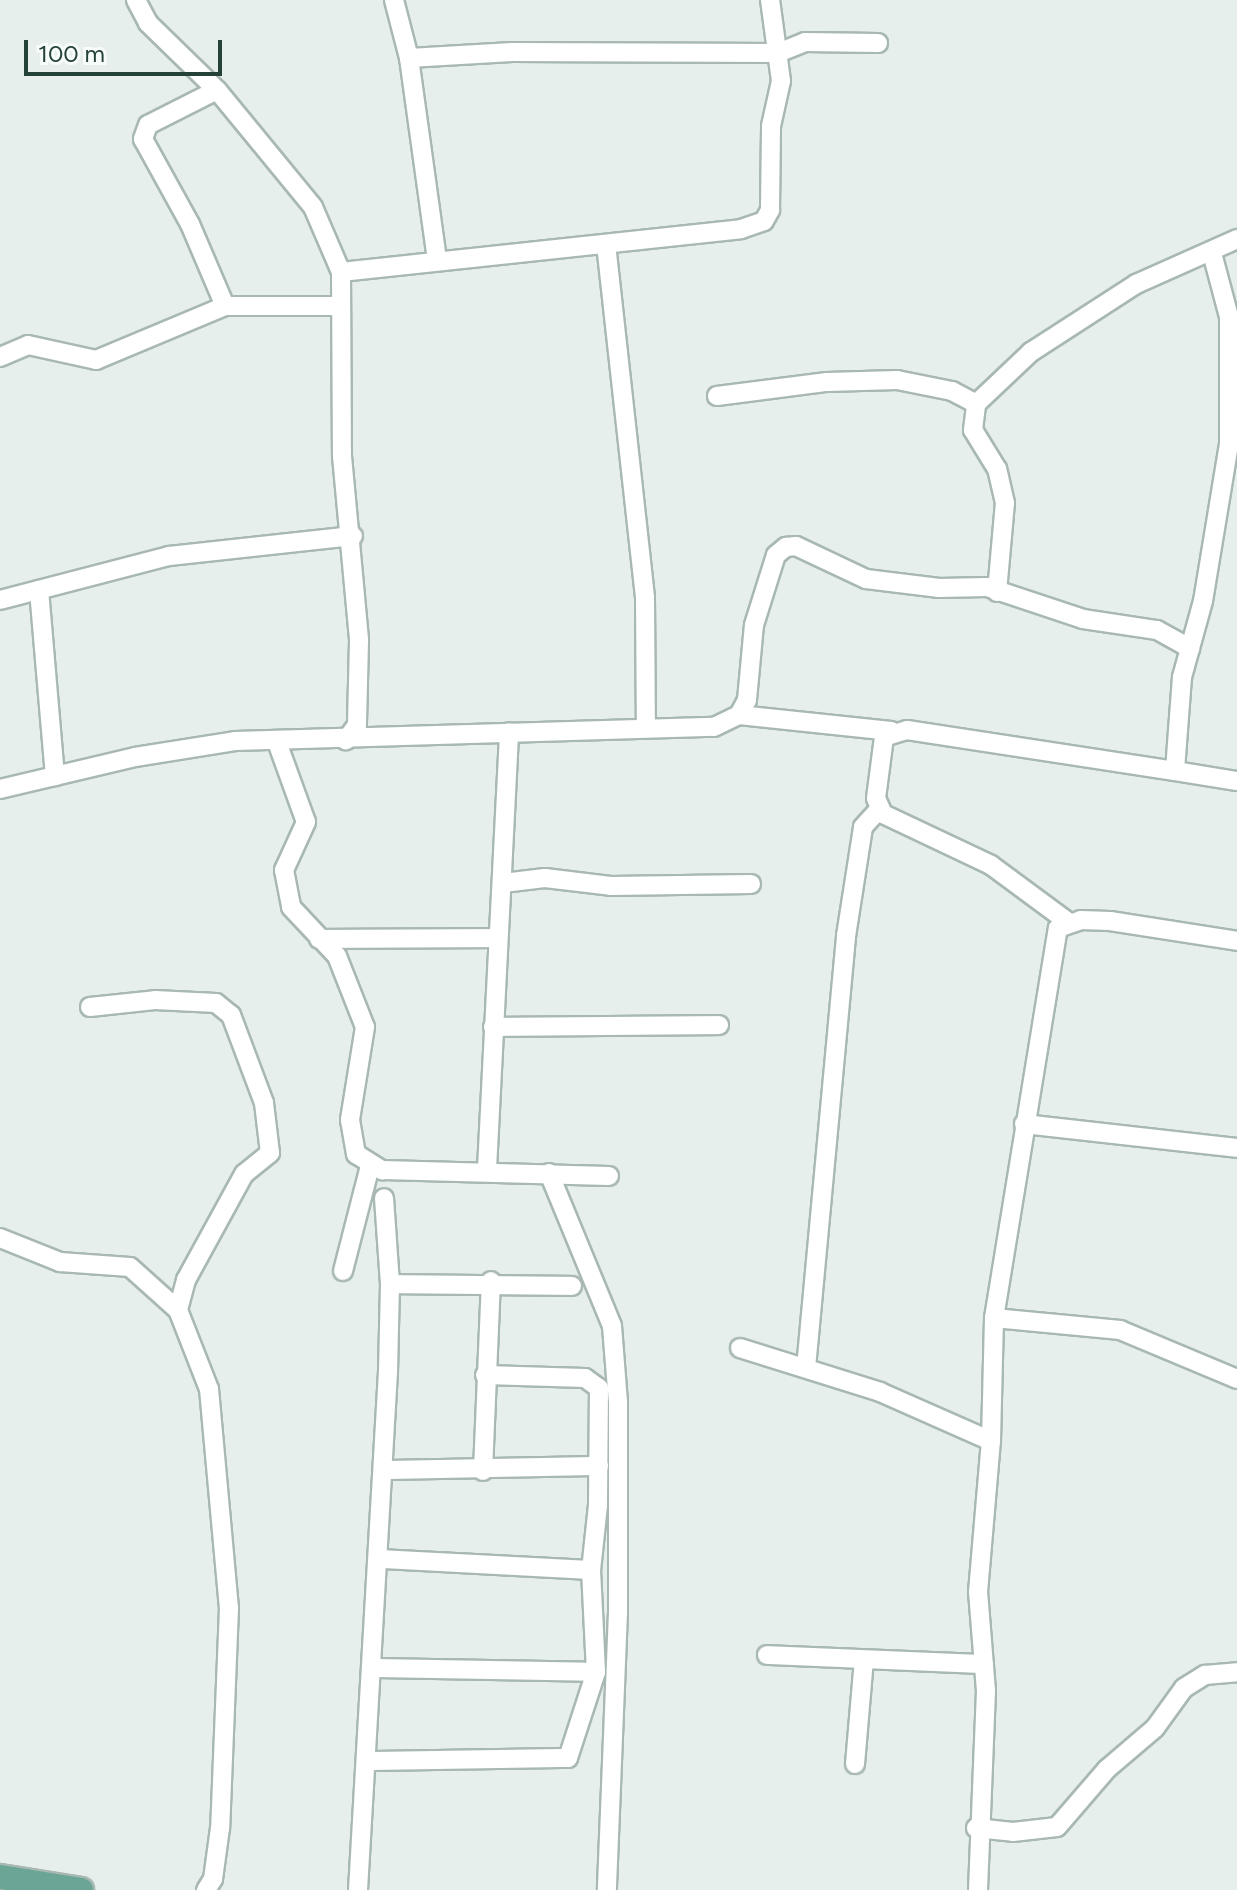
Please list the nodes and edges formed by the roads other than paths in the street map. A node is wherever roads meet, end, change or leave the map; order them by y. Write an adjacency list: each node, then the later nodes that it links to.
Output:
1 (136, 0): 7 (street)
2 (394, 0): 6 (street)
3 (770, 0): 5 (street)
4 (878, 43): 5 (street)
5 (778, 53): 6 (street); 9 (street)
6 (409, 58): 11 (street)
7 (217, 90): 12 (street); 13 (street)
8 (1237, 239): 10 (street)
9 (606, 244): 11 (street); 24 (street)
10 (1212, 253): 17 (street); 22 (street)
11 (437, 259): 12 (street)
12 (341, 272): 14 (street)
13 (225, 306): 14 (street); 15 (street)
14 (339, 306): 18 (street)
15 (0, 357)
16 (717, 396): 17 (street)
17 (976, 404): 20 (street)
18 (353, 536): 19 (street); 27 (street)
19 (39, 590): 21 (street); 30 (street)
20 (997, 592): 22 (street); 23 (street)
21 (0, 600)
22 (1190, 648): 29 (street)
23 (739, 715): 24 (street); 25 (street)
24 (646, 726): 26 (street)
25 (891, 731): 29 (street); 33 (street)
26 (509, 733): 27 (street); 34 (street)
27 (346, 740): 28 (street)
28 (277, 742): 30 (street); 38 (street)
29 (1175, 771): 31 (street)
30 (55, 776): 32 (street)
31 (1237, 781)
32 (0, 789)
33 (880, 808): 36 (street); 58 (street)
34 (503, 883): 35 (street); 37 (street)
35 (751, 884)
36 (1068, 922): 39 (street); 43 (street)
37 (498, 938): 38 (street); 42 (street)
38 (319, 939): 45 (street)
39 (1237, 941)
40 (90, 1007): 55 (street)
41 (719, 1025): 42 (street)
42 (493, 1027): 46 (street)
43 (1024, 1124): 44 (street); 56 (street)
44 (1237, 1148)
45 (370, 1166): 46 (street); 51 (street)
46 (487, 1169): 47 (street)
47 (549, 1173): 48 (street); 80 (street)
48 (609, 1176)
49 (384, 1198): 53 (street)
50 (0, 1238): 55 (street)
51 (343, 1271)
52 (491, 1281): 53 (street); 54 (street); 59 (street)
53 (390, 1284): 63 (street)
54 (572, 1286)
55 (178, 1310): 78 (street)
56 (994, 1318): 60 (street); 61 (street)
57 (740, 1348): 58 (street)
58 (806, 1368): 61 (street)
59 (485, 1375): 62 (street); 64 (street)
60 (1237, 1379)
61 (991, 1441): 69 (street)
62 (599, 1466): 64 (street); 66 (street)
63 (384, 1470): 64 (street); 65 (street)
64 (483, 1471)
65 (378, 1559): 66 (street); 70 (street)
66 (591, 1570): 71 (street)
67 (767, 1655): 68 (street)
68 (864, 1660): 69 (street); 74 (street)
69 (984, 1664): 75 (street)
70 (371, 1668): 71 (street); 73 (street)
71 (596, 1672): 73 (street)
72 (1237, 1672): 75 (street)
73 (366, 1761): 79 (street)
74 (855, 1764)
75 (976, 1828): 81 (street)
76 (0, 1877): 77 (main road)
77 (81, 1890)
78 (206, 1890)
79 (358, 1890)
80 (607, 1890)
81 (978, 1890)

